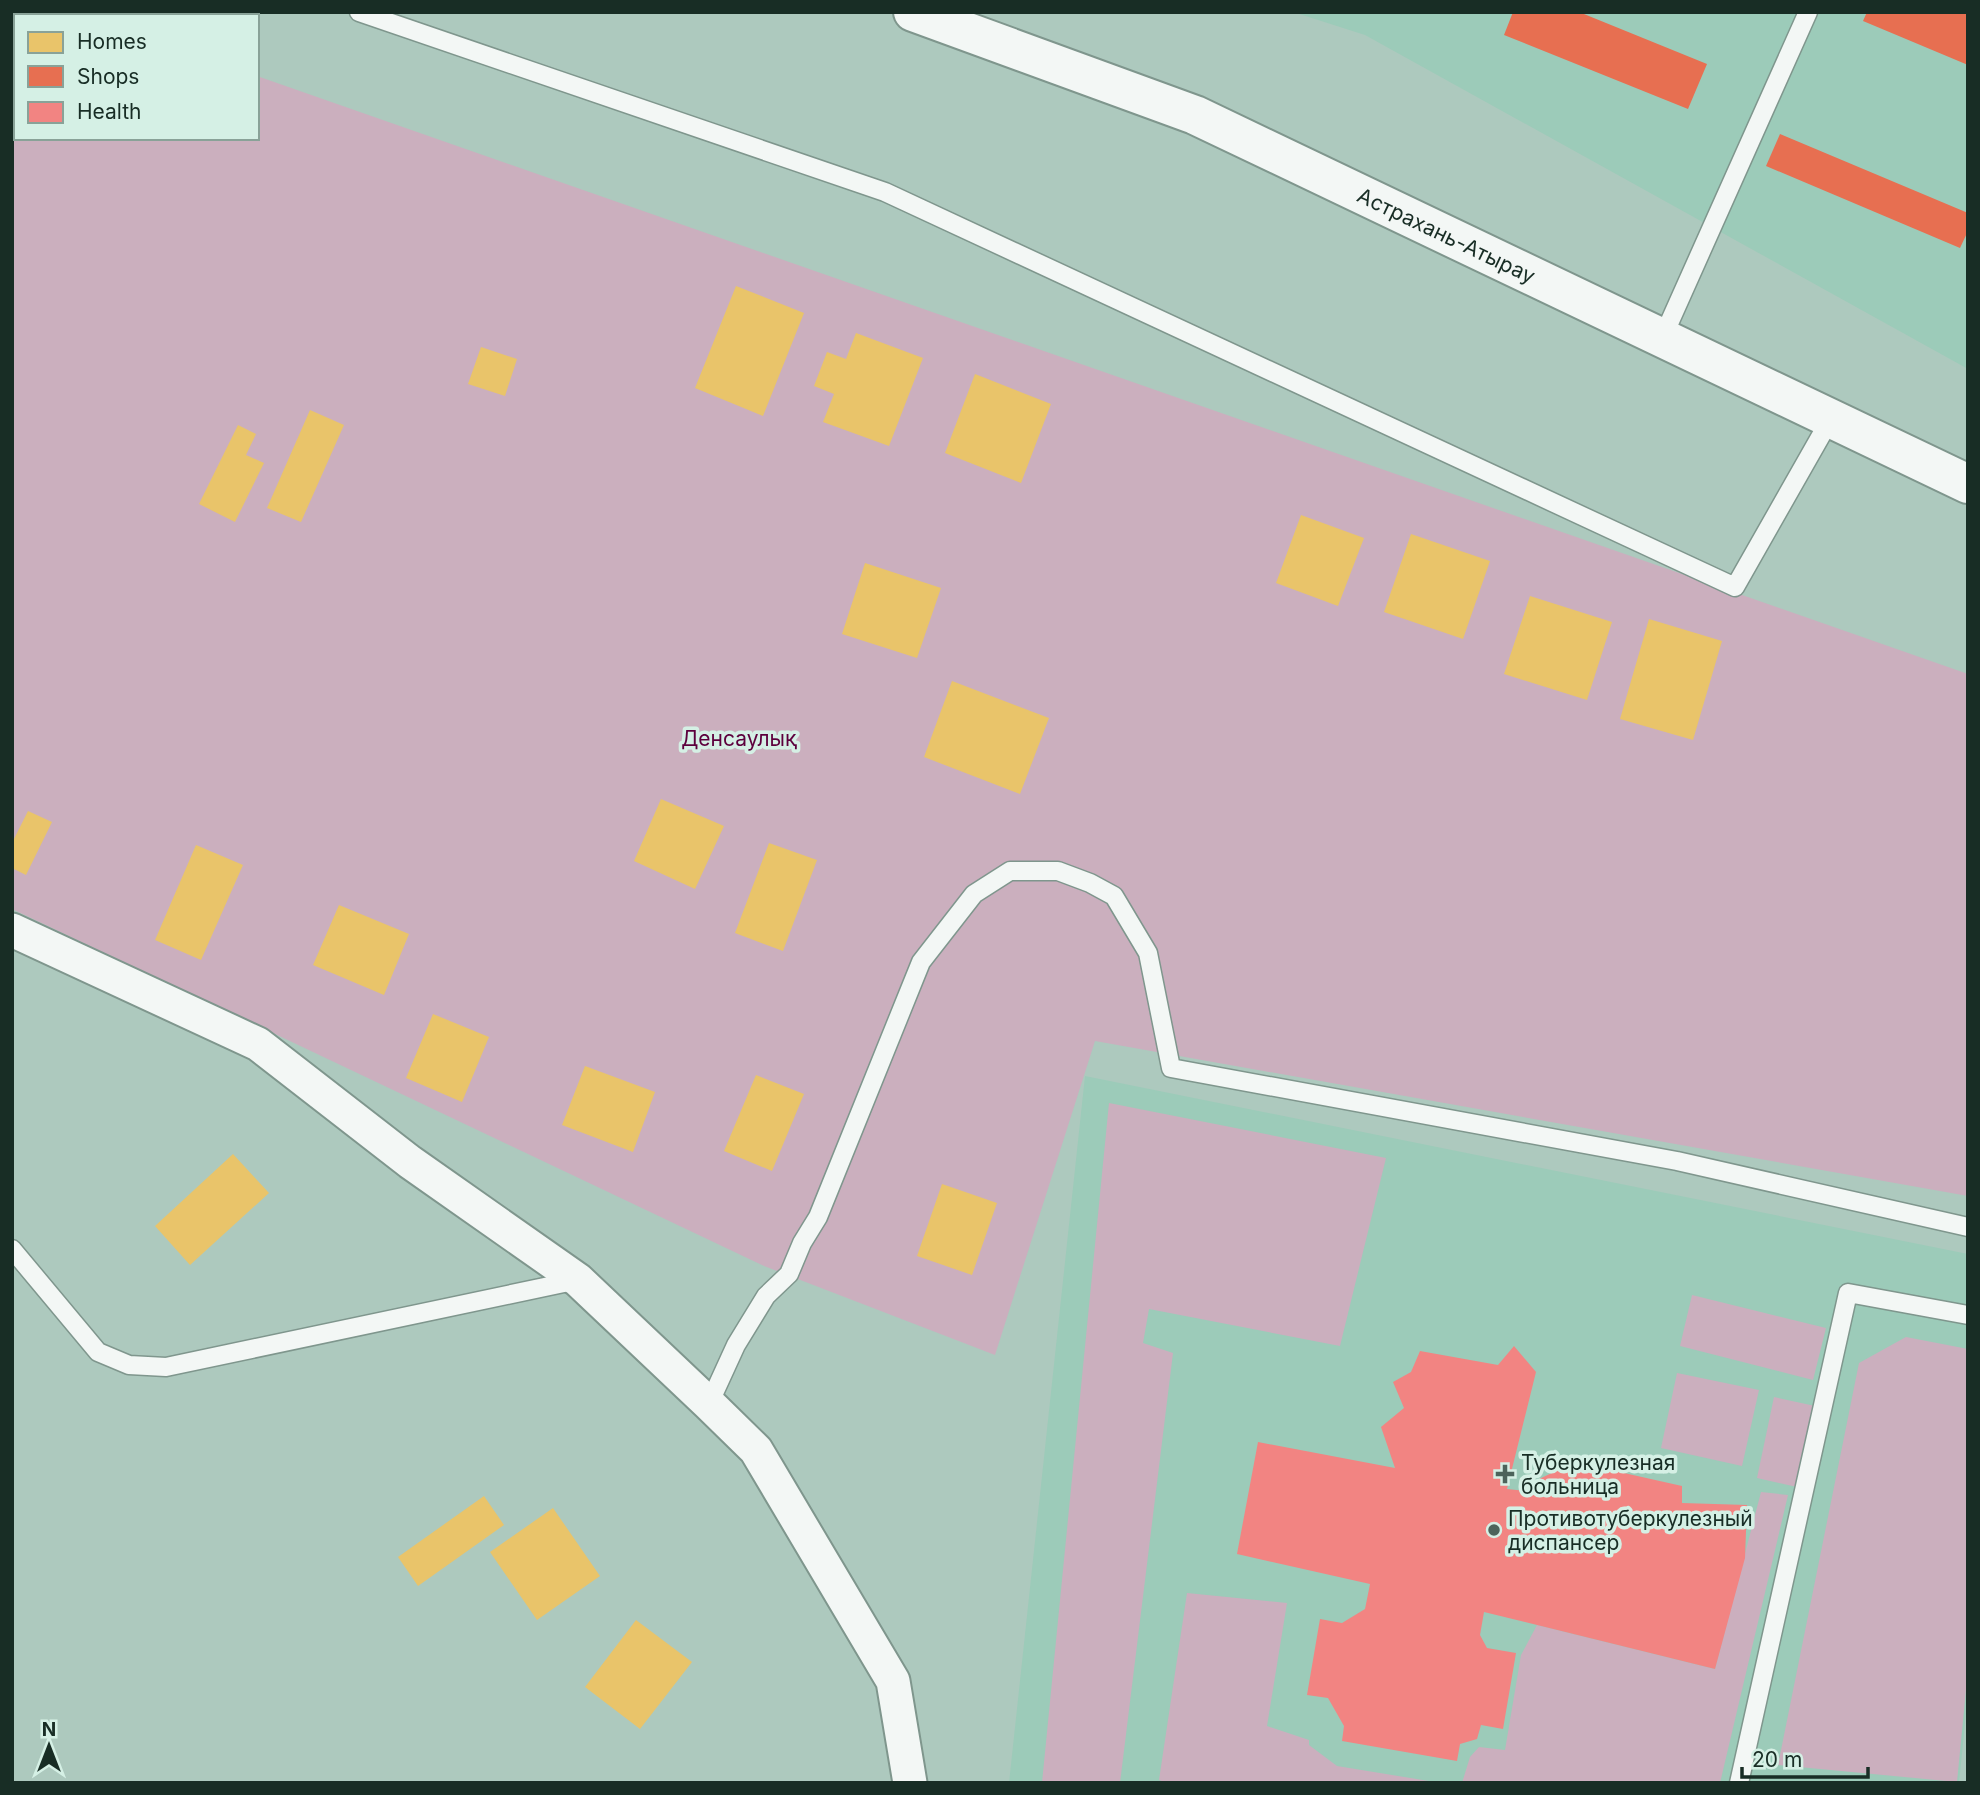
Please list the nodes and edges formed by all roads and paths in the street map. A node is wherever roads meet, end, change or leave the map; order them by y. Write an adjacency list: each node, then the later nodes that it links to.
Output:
1 (359, 12): 5 (lane)
2 (913, 12): 4 (highway, Астрахань-Атырау)
3 (1808, 12): 4 (lane)
4 (1662, 339): 5 (highway, Астрахань-Атырау)
5 (1831, 418): 6 (highway, Астрахань-Атырау)
6 (1968, 484)
7 (12, 930): 10 (street)
8 (1968, 1227): 12 (lane)
9 (12, 1249): 10 (lane)
10 (578, 1280): 12 (street)
11 (1968, 1315): 14 (lane)
12 (709, 1404): 13 (street)
13 (909, 1783)
14 (1739, 1783)

